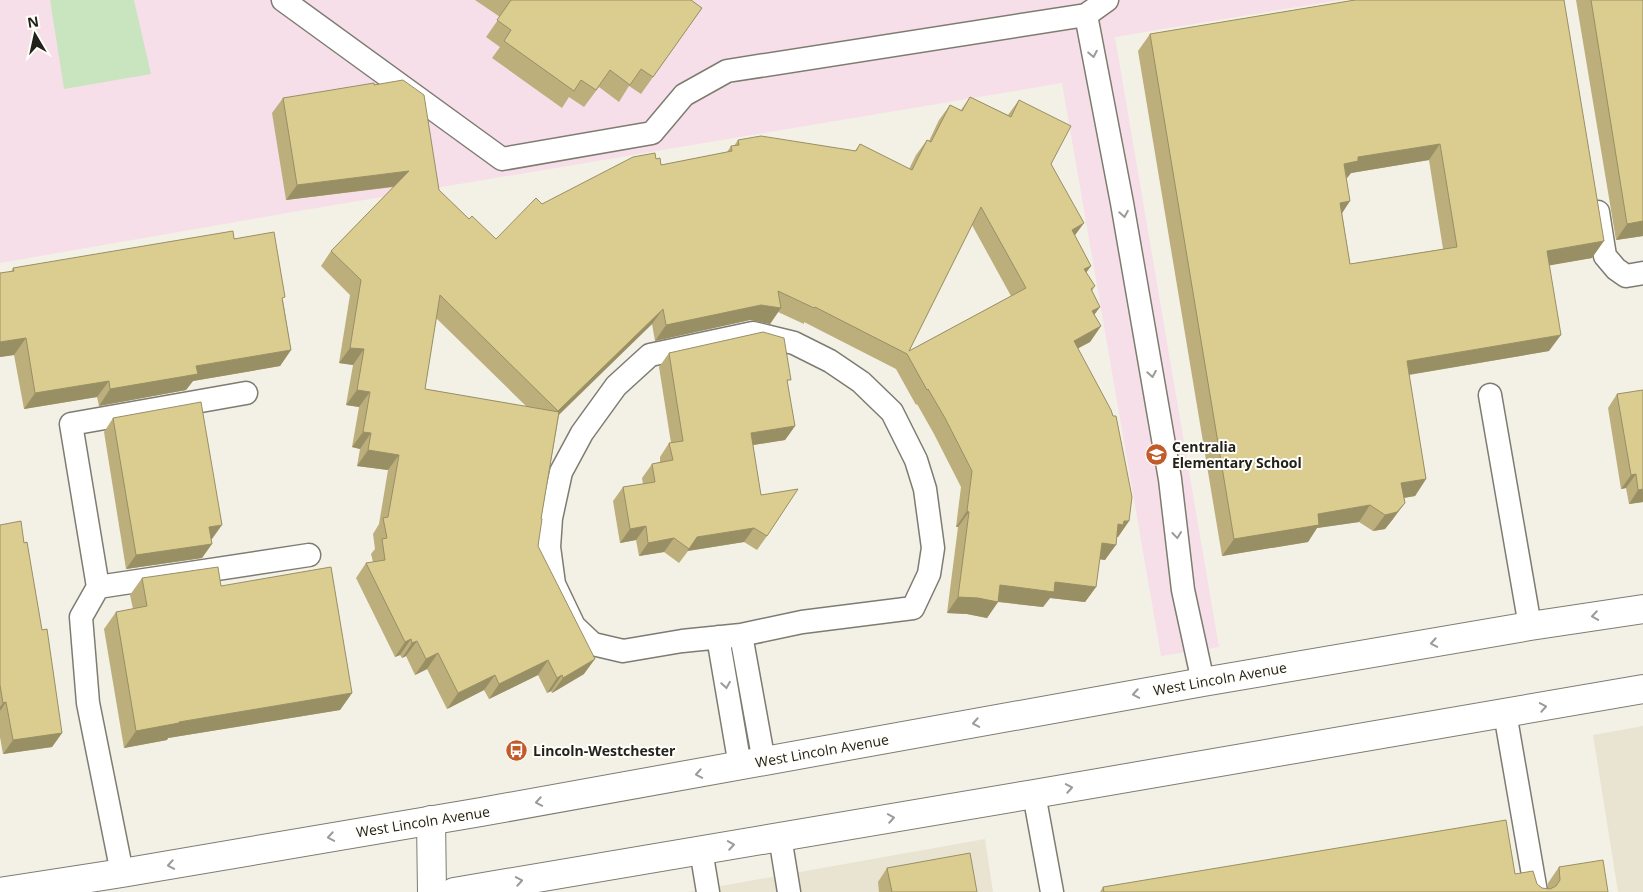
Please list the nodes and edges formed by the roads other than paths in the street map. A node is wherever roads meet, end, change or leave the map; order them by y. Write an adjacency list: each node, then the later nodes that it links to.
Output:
1 (283, 0): 3 (lane)
2 (1107, 0): 3 (lane)
3 (1086, 15): 14 (lane, one-way to 14)
4 (1594, 187): 5 (lane)
5 (1643, 273)
6 (246, 393): 9 (lane)
7 (1490, 395): 11 (lane)
8 (309, 555): 9 (lane)
9 (98, 587): 22 (lane)
10 (1643, 609): 11 (main road, West Lincoln Avenue, one-way to 11)
11 (1530, 626): 14 (main road, West Lincoln Avenue, one-way to 14)
12 (741, 635): 13 (lane); 13 (lane); 17 (lane)
13 (718, 637): 17 (lane, one-way to 17)
14 (1203, 682): 17 (main road, West Lincoln Avenue, one-way to 17)
15 (1643, 690): 16 (main road, one-way to 15)
16 (1505, 713): 18 (main road, one-way to 16); 29 (lane)
17 (752, 764): 19 (main road, West Lincoln Avenue, one-way to 19)
18 (1034, 794): 20 (main road, one-way to 18); 28 (lane)
19 (431, 820): 22 (main road, West Lincoln Avenue, one-way to 22); 24 (main road)
20 (780, 837): 21 (main road, one-way to 20); 27 (lane)
21 (701, 850): 25 (main road, one-way to 21); 26 (lane)
22 (122, 873): 23 (main road, West Lincoln Avenue)
23 (0, 892)
24 (432, 892)
25 (454, 892)
26 (708, 892)
27 (789, 892)
28 (1052, 892)
29 (1536, 892)

